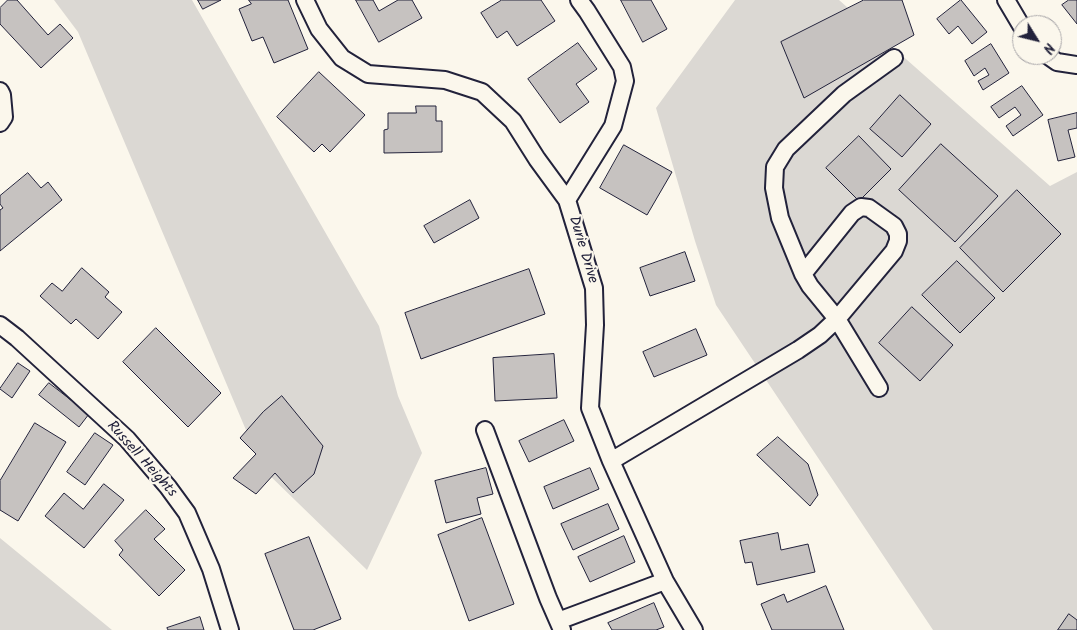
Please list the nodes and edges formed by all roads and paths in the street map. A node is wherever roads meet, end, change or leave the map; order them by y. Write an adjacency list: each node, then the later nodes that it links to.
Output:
1 (305, 0): 10 (street, Durie Drive)
2 (579, 0): 10 (street)
3 (1006, 0): 4 (street)
4 (1015, 15)
5 (894, 58): 11 (street)
6 (1062, 63): 7 (street)
7 (1077, 65)
8 (0, 92): 9 (street)
9 (0, 123)
10 (567, 200): 16 (street, Durie Drive)
11 (803, 274): 12 (street); 12 (street)
12 (838, 319): 14 (street); 16 (street)
13 (0, 325): 19 (street, Russell Heights)
14 (879, 388)
15 (485, 430): 18 (street)
16 (611, 461): 17 (street, Durie Drive)
17 (665, 581): 18 (street); 20 (street, Durie Drive)
18 (560, 625)
19 (230, 630)
20 (694, 630)

